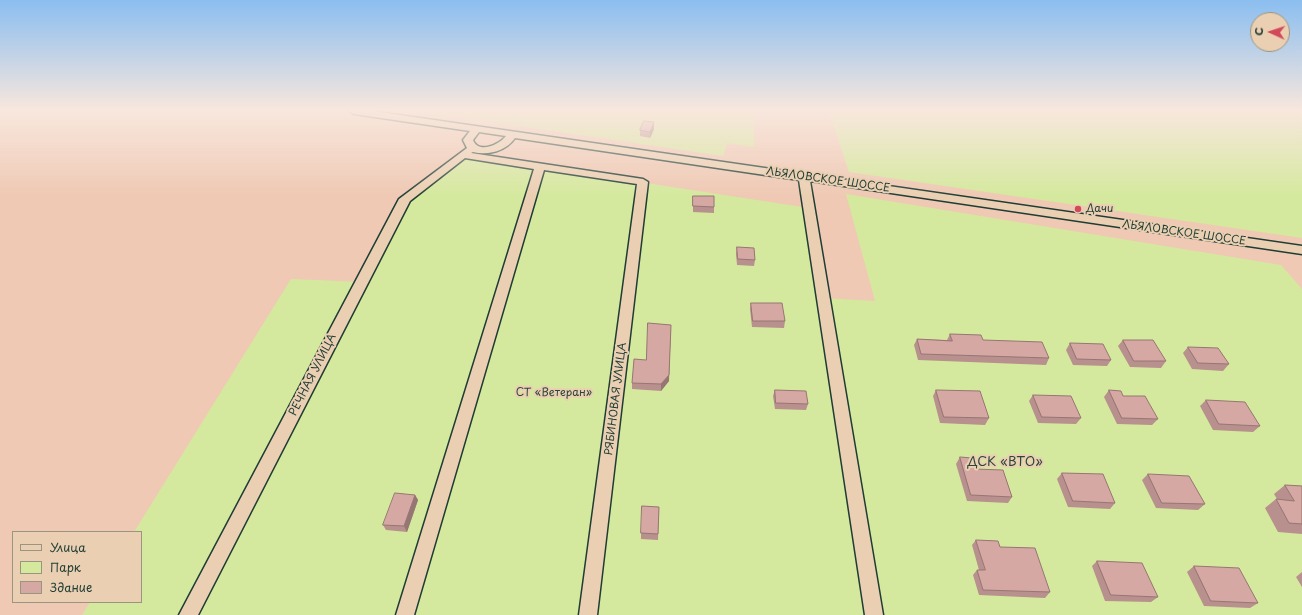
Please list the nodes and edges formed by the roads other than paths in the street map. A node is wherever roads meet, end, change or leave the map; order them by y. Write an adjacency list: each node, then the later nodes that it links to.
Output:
1 (468, 140): 4 (street)
2 (509, 140): 4 (street)
3 (552, 140): 6 (street, ЛЬЯЛОВСКОЕ ШОССЕ)
4 (468, 151): 5 (street); 8 (street, РЕЧНАЯ УЛИЦА)
5 (540, 167): 9 (street); 10 (street, РЯБИНОВАЯ УЛИЦА)
6 (804, 177): 7 (street, ЛЬЯЛОВСКОЕ ШОССЕ); 11 (street)
7 (1302, 250)
8 (188, 615)
9 (405, 615)
10 (588, 615)
11 (874, 615)

